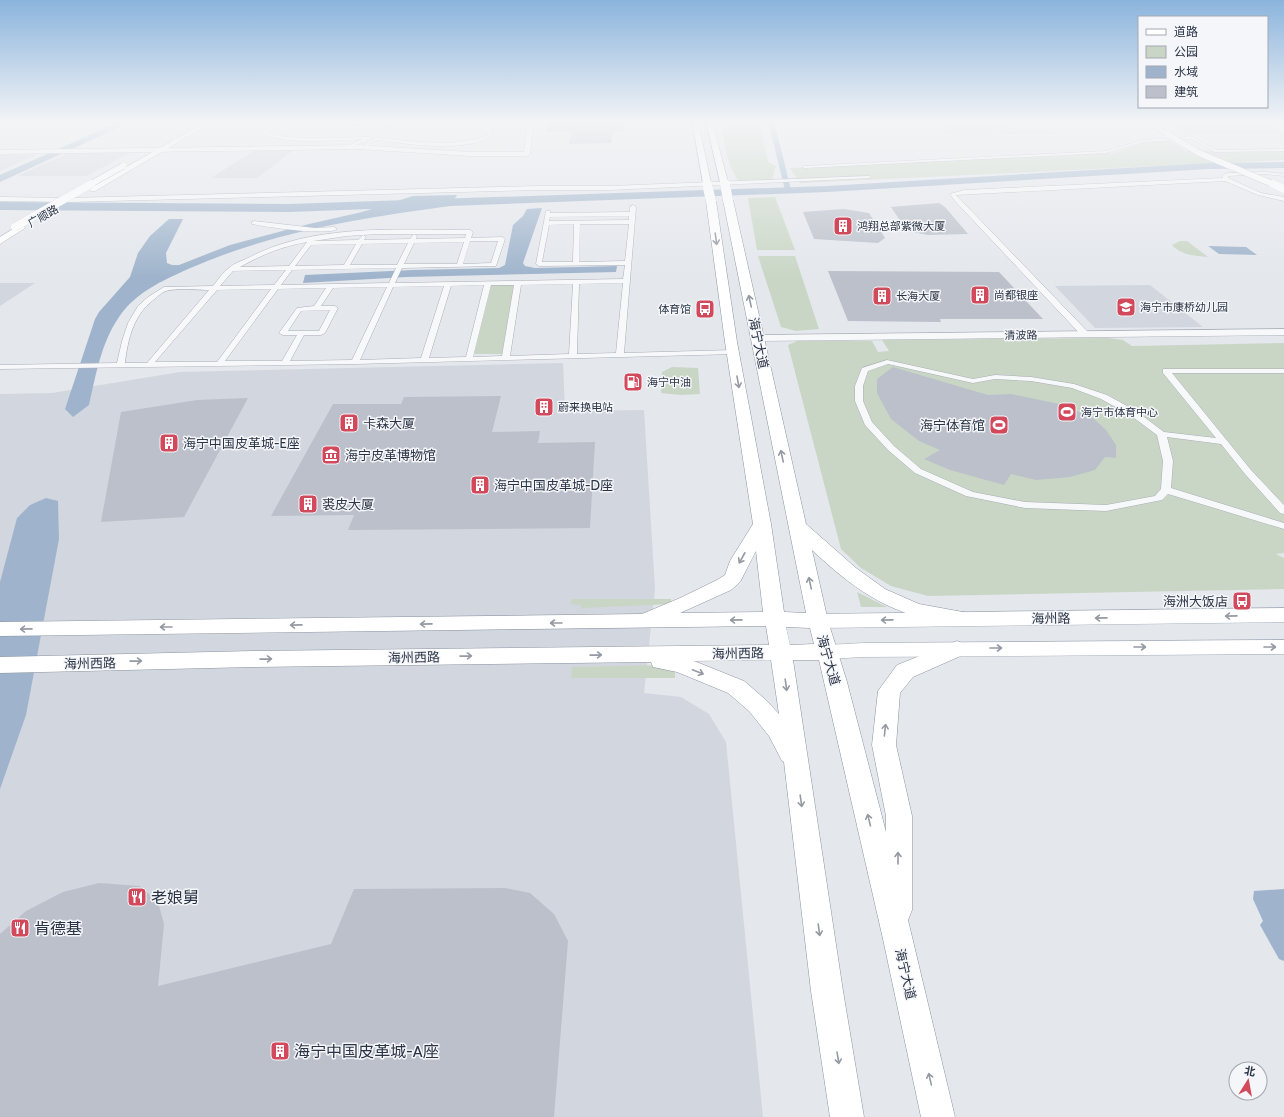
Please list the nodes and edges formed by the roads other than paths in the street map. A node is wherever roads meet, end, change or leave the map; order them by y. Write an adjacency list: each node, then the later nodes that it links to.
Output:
1 (111, 173): 20 (main road, 广顺路, bridge)
2 (118, 173): 20 (main road, 广顺路)
3 (705, 173): 52 (highway, 海宁大道, one-way to 52, bridge)
4 (722, 173): 51 (highway, 海宁大道, one-way to 4, bridge)
5 (1247, 173): 13 (main road, bridge)
6 (1256, 173): 12 (main road)
7 (1261, 173): 11 (street)
8 (1267, 173): 9 (street)
9 (1284, 175)
10 (869, 177): 14 (street)
11 (1226, 179): 15 (street); 50 (street)
12 (1284, 185)
13 (1284, 189)
14 (0, 199)
15 (1284, 199)
16 (631, 222): 18 (street); 19 (street); 30 (street)
17 (254, 223): 21 (street)
18 (546, 223): 19 (street); 31 (street)
19 (577, 223): 31 (street)
20 (18, 228): 23 (main road, 广顺路); 25 (main road, 广顺路)
21 (416, 232): 22 (street); 24 (street); 27 (street)
22 (366, 234): 26 (street); 28 (street)
23 (0, 236)
24 (468, 239): 27 (street); 32 (street); 32 (street)
25 (0, 241)
26 (311, 241): 28 (street); 35 (street); 36 (street)
27 (412, 241): 28 (street); 34 (street)
28 (361, 242): 33 (street)
29 (265, 257): 37 (street)
30 (628, 263): 31 (street); 38 (street)
31 (576, 264)
32 (459, 266): 34 (street)
33 (346, 267): 34 (street); 35 (street)
34 (400, 267): 40 (street)
35 (290, 268): 37 (street); 45 (street)
36 (232, 269): 37 (street); 46 (street)
37 (255, 269)
38 (627, 281): 39 (street); 53 (street)
39 (576, 282): 42 (street); 54 (street)
40 (392, 283): 43 (street); 44 (street); 58 (street)
41 (488, 283): 42 (street); 43 (street); 56 (street)
42 (518, 283): 55 (street)
43 (448, 284): 57 (street)
44 (331, 286): 45 (street); 47 (street)
45 (276, 287): 46 (street); 60 (street)
46 (215, 288): 61 (street); 62 (street)
47 (316, 309): 49 (street); 49 (street)
48 (1284, 332): 50 (street, 清波路)
49 (302, 333): 59 (street)
50 (1085, 334): 51 (street, 清波路)
51 (758, 338): 70 (highway, 海宁大道, one-way to 51)
52 (732, 352): 53 (street); 69 (highway, 海宁大道, one-way to 69)
53 (620, 355): 54 (street)
54 (573, 356): 55 (street)
55 (506, 358): 56 (street)
56 (469, 359): 57 (street)
57 (424, 360): 58 (street)
58 (355, 362): 59 (street)
59 (285, 363): 60 (street)
60 (219, 364): 62 (street)
61 (117, 366): 62 (street); 63 (street)
62 (148, 366)
63 (0, 367)
64 (1284, 371): 66 (street)
65 (1161, 434): 66 (street); 67 (street); 67 (street)
66 (1224, 442): 68 (street)
67 (1166, 490): 71 (street)
68 (1284, 511)
69 (762, 524): 73 (highway, 海宁大道); 76 (highway, one-way to 76)
70 (797, 525): 74 (highway); 75 (highway, 海宁大道, one-way to 70)
71 (1284, 526)
72 (1284, 615): 74 (main road, 海州路, one-way to 74)
73 (775, 619): 75 (highway); 76 (highway, one-way to 76); 81 (highway, 海宁大道)
74 (967, 619): 75 (main road, 海州路, one-way to 75)
75 (818, 621): 80 (highway, 海宁大道)
76 (637, 622): 77 (highway, one-way to 77)
77 (0, 629)
78 (1284, 647): 79 (main road, one-way to 78)
79 (957, 649): 80 (main road); 85 (highway, one-way to 79)
80 (827, 652): 81 (highway, 海州西路); 85 (highway, 海宁大道, one-way to 80)
81 (781, 653): 82 (highway, 海州西路); 84 (highway, 海宁大道, one-way to 84)
82 (633, 654): 83 (highway, 海州西路, one-way to 82); 84 (highway, one-way to 84)
83 (0, 665)
84 (796, 762): 86 (highway, 海宁大道, one-way to 86)
85 (898, 939): 87 (highway, 海宁大道, one-way to 85)
86 (847, 1117)
87 (938, 1117)

